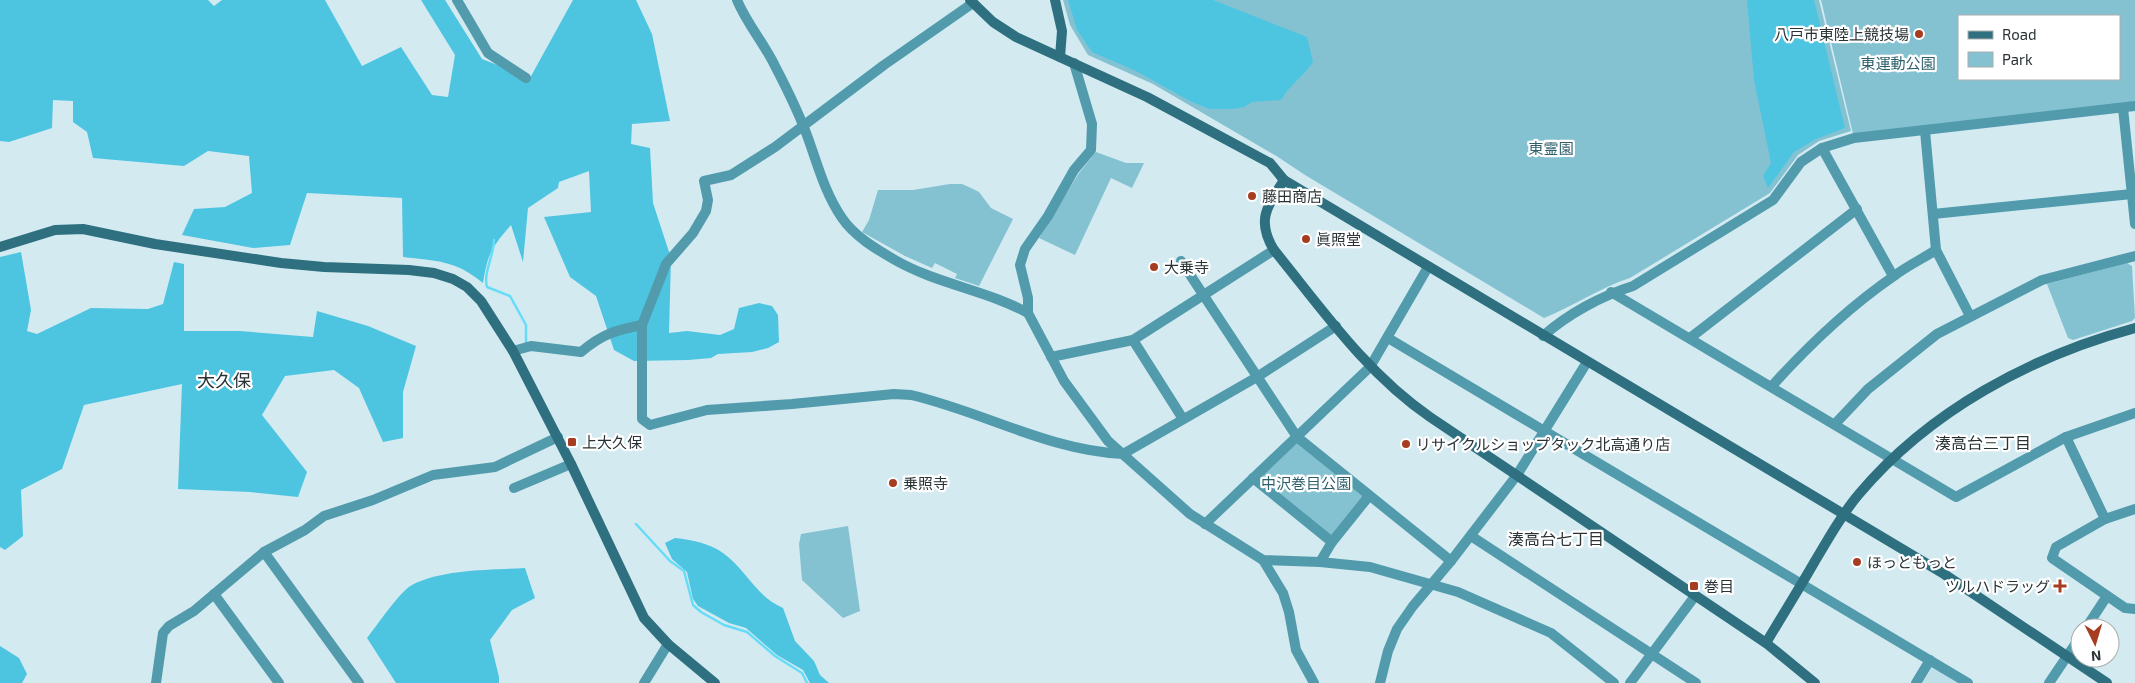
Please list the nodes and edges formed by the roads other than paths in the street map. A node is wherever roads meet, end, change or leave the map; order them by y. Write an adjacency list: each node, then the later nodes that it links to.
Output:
1 (457, 0): 7 (street)
2 (738, 0): 10 (street)
3 (1055, 0): 5 (street)
4 (971, 2): 5 (street); 10 (street)
5 (1060, 57): 6 (street)
6 (1074, 63): 13 (street); 27 (street)
7 (526, 78)
8 (2135, 106): 9 (street)
9 (2123, 108): 11 (street); 14 (street)
10 (803, 125): 27 (street); 29 (street)
11 (1925, 131): 12 (street); 16 (street)
12 (1822, 148): 15 (street); 25 (street)
13 (1284, 180): 19 (street); 23 (street)
14 (2132, 194): 16 (street); 17 (street)
15 (1857, 209): 24 (street); 34 (street)
16 (1933, 214): 20 (street)
17 (2135, 224)
18 (0, 247): 36 (street)
19 (1274, 250): 26 (street); 30 (street)
20 (1936, 250): 24 (street); 28 (street)
21 (2135, 256): 28 (street)
22 (1182, 261): 26 (street)
23 (1428, 267): 32 (street); 33 (street)
24 (1893, 276): 41 (street)
25 (1611, 292): 32 (street); 34 (street)
26 (1205, 295): 35 (street); 40 (street)
27 (1028, 313): 37 (street)
28 (1970, 316): 44 (street)
29 (642, 325): 36 (street); 49 (street)
30 (1336, 326): 39 (street); 40 (street)
31 (2135, 328): 50 (street)
32 (1543, 336): 38 (street)
33 (1388, 338): 39 (street); 45 (street)
34 (1690, 338): 41 (street)
35 (1133, 340): 37 (street); 43 (street)
36 (513, 351): 46 (street)
37 (1051, 357): 49 (street)
38 (1587, 362): 45 (street); 57 (street)
39 (1370, 367): 47 (street); 52 (street)
40 (1257, 377): 43 (street); 47 (street)
41 (1772, 386): 44 (street)
42 (2135, 413): 48 (street)
43 (1183, 419): 49 (street)
44 (1835, 424): 50 (street)
45 (1546, 430): 52 (street); 67 (street)
46 (558, 436): 51 (street); 62 (street)
47 (1296, 437): 53 (street); 55 (street)
48 (2066, 437): 50 (street); 58 (street)
49 (1123, 454): 59 (street)
50 (1894, 458): 57 (street)
51 (571, 464): 54 (street); 74 (street)
52 (1518, 475): 60 (street); 69 (street)
53 (1253, 478): 59 (street); 61 (street)
54 (514, 488)
55 (1369, 496): 61 (street); 64 (street)
56 (2135, 510): 58 (street)
57 (1843, 515): 67 (street); 77 (street)
58 (2105, 519): 70 (street)
59 (1205, 524): 63 (street)
60 (1471, 536): 64 (street); 76 (street)
61 (1332, 542): 65 (street)
62 (264, 552): 68 (street); 81 (street)
63 (1264, 560): 65 (street); 84 (street)
64 (1451, 561): 66 (street)
65 (1320, 562): 66 (street)
66 (1433, 584): 85 (street); 86 (street)
67 (1802, 584): 73 (street); 78 (street)
68 (214, 594): 79 (street); 80 (street)
69 (1695, 596): 73 (street); 76 (street)
70 (2107, 596): 71 (street); 72 (street)
71 (2135, 609)
72 (2093, 618)
73 (1766, 643): 89 (street)
74 (668, 644): 82 (street); 83 (street)
75 (2070, 652): 77 (street)
76 (1651, 654): 87 (street); 88 (street)
77 (2067, 656): 92 (street); 93 (street)
78 (1930, 660): 90 (street); 91 (street)
79 (156, 683)
80 (279, 683)
81 (359, 683)
82 (644, 683)
83 (715, 683)
84 (1314, 683)
85 (1380, 683)
86 (1614, 683)
87 (1630, 683)
88 (1696, 683)
89 (1815, 683)
90 (1916, 683)
91 (1968, 683)
92 (2049, 683)
93 (2107, 683)

